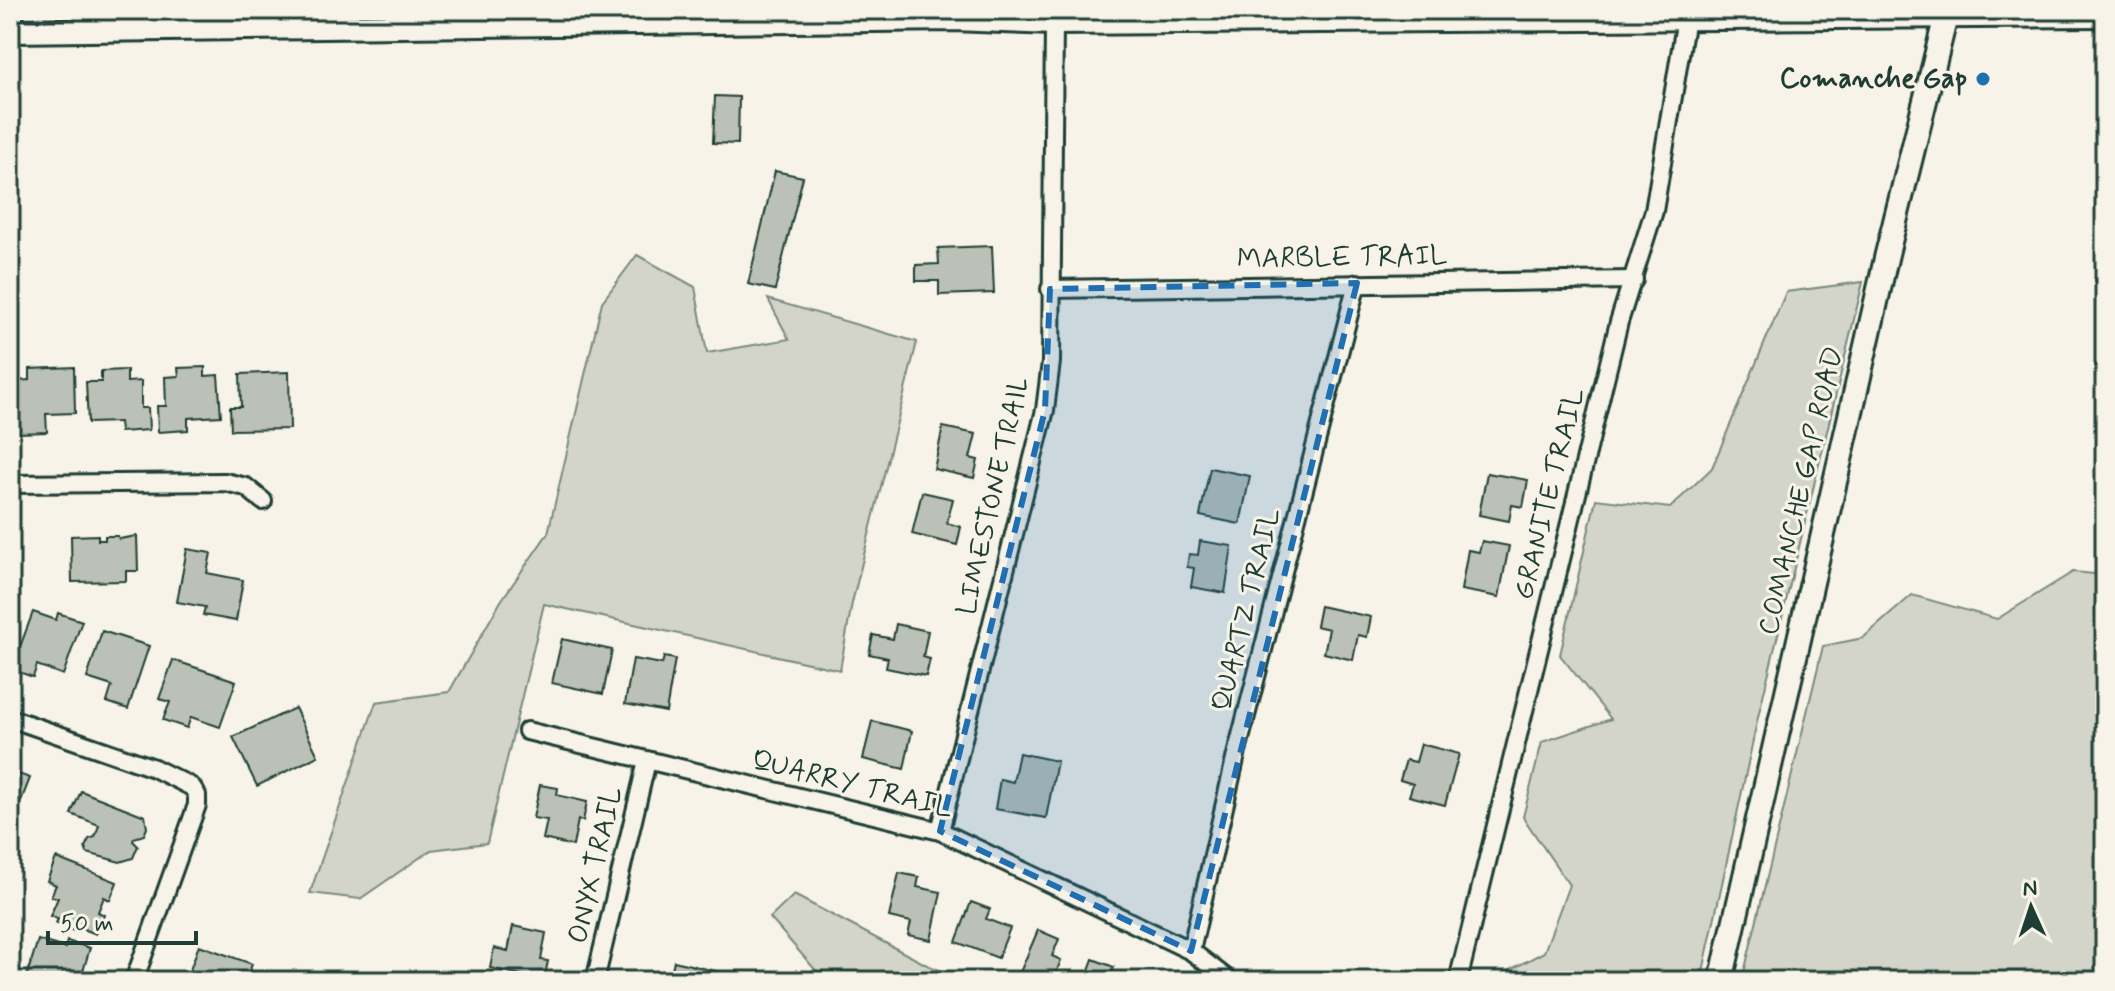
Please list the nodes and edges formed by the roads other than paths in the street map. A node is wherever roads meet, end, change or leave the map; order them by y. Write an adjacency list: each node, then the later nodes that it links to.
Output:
1 (954, 14): 5 (main road); 6 (main road)
2 (2105, 15): 3 (main road)
3 (1946, 16): 4 (main road); 21 (main road, COMANCHE GAP ROAD)
4 (1686, 18): 5 (main road); 7 (street, GRANITE TRAIL)
5 (1054, 23): 9 (street, LIMESTONE TRAIL)
6 (10, 31)
7 (1634, 280): 8 (street, MARBLE TRAIL); 20 (street, GRANITE TRAIL)
8 (1357, 283): 9 (street, MARBLE TRAIL); 16 (street, QUARTZ TRAIL)
9 (1050, 289): 15 (street, LIMESTONE TRAIL)
10 (10, 484): 11 (street)
11 (263, 501)
12 (10, 718): 17 (street)
13 (527, 731): 14 (street, QUARRY TRAIL)
14 (647, 761): 15 (street, QUARRY TRAIL); 18 (street, ONYX TRAIL)
15 (940, 831): 16 (street, QUARRY TRAIL)
16 (1191, 951): 19 (street, QUARRY TRAIL)
17 (134, 981)
18 (595, 981)
19 (1230, 981)
20 (1458, 981)
21 (1721, 981)

